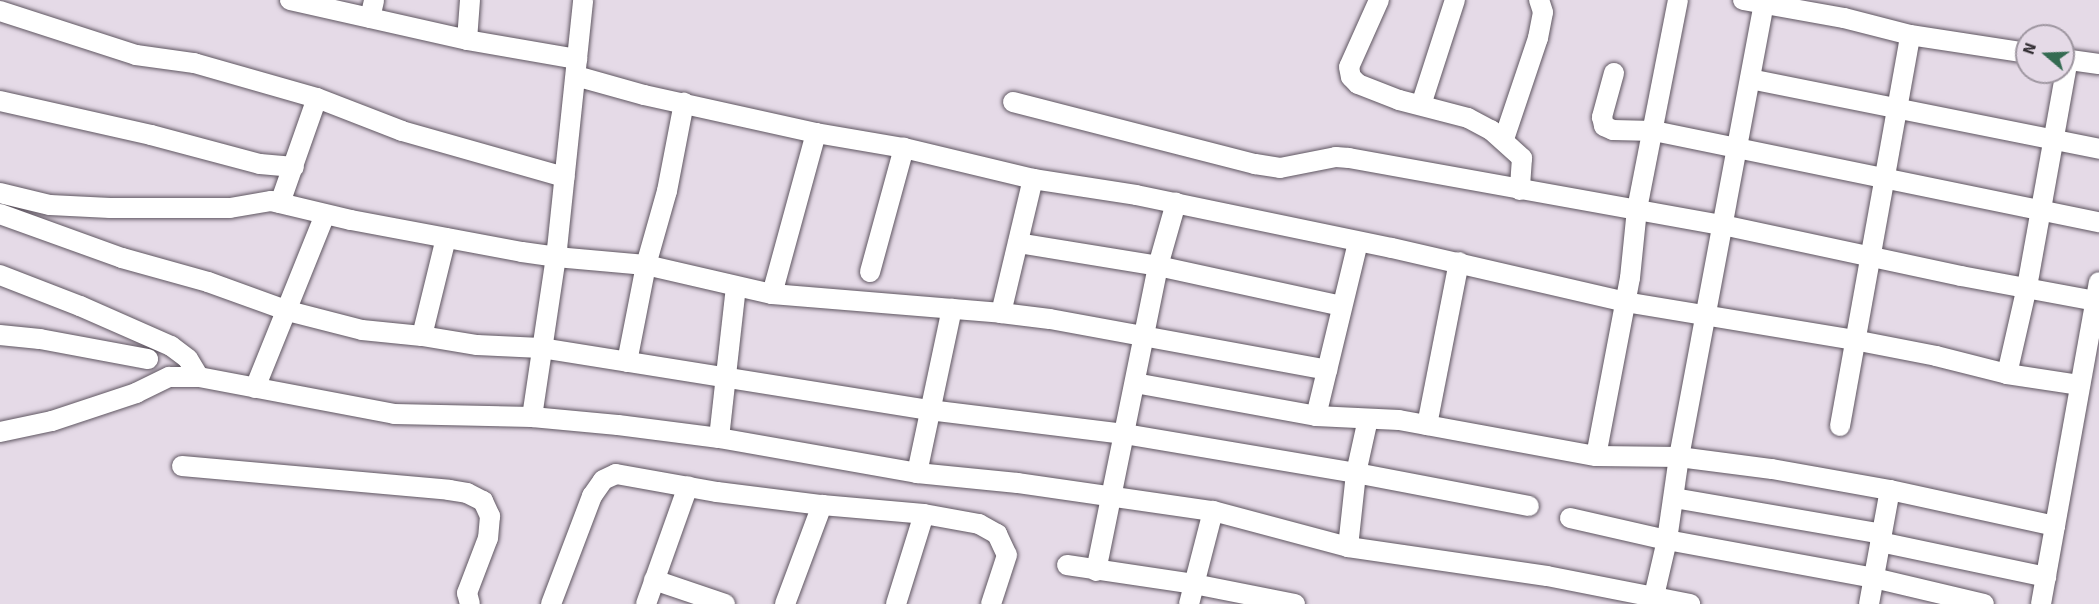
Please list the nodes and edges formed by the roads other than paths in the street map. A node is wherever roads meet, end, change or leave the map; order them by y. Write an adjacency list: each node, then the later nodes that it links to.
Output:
1 (470, 0): 14 (street)
2 (583, 0): 18 (street)
3 (1379, 0): 26 (street)
4 (1455, 0): 26 (street)
5 (1539, 0): 30 (street)
6 (1678, 0): 28 (street)
7 (1743, 0): 9 (street)
8 (300, 1): 10 (street)
9 (1764, 2): 11 (street); 20 (street)
10 (372, 9): 14 (street)
11 (1845, 9): 13 (street)
12 (0, 11): 22 (street)
13 (1910, 35): 15 (street); 27 (street)
14 (467, 40): 18 (street)
15 (2015, 51)
16 (2075, 60): 17 (street)
17 (2099, 63)
18 (577, 68): 25 (street); 36 (street)
19 (1614, 73): 28 (street)
20 (1750, 79): 27 (street); 33 (street)
21 (2061, 84): 31 (street)
22 (317, 98): 35 (street); 36 (street)
23 (0, 101): 35 (street)
24 (1013, 102): 39 (street)
25 (684, 103): 29 (street); 55 (street)
26 (1421, 105): 30 (street)
27 (1896, 107): 31 (street); 38 (street)
28 (1654, 131): 33 (street); 43 (street)
29 (816, 133): 32 (street); 62 (street)
30 (1504, 139): 39 (street)
31 (2052, 140): 34 (street); 44 (street)
32 (904, 148): 37 (street); 57 (street)
33 (1736, 148): 38 (street); 48 (street)
34 (2099, 149)
35 (294, 167): 41 (street)
36 (565, 177): 53 (street)
37 (1033, 179): 42 (street); 51 (street)
38 (1884, 180): 44 (street); 52 (street)
39 (1520, 190): 43 (street)
40 (0, 193): 41 (street)
41 (280, 203): 46 (street)
42 (1176, 203): 50 (street); 56 (street)
43 (1636, 209): 48 (street); 63 (street)
44 (2039, 210): 47 (street); 60 (street)
45 (0, 214): 66 (street)
46 (325, 214): 49 (street); 66 (street)
47 (2099, 222)
48 (1723, 225): 52 (street); 68 (street)
49 (446, 238): 53 (street); 70 (street)
50 (1358, 242): 54 (street); 64 (street)
51 (1018, 243): 56 (street); 67 (street)
52 (1871, 255): 60 (street); 72 (street)
53 (556, 257): 55 (street); 74 (street)
54 (1459, 262): 63 (street); 89 (street)
55 (646, 265): 59 (street); 76 (street)
56 (1158, 266): 64 (street); 71 (street)
57 (870, 272)
58 (0, 275): 73 (street)
59 (736, 287): 62 (street); 80 (street)
60 (2027, 287): 61 (street); 78 (street)
61 (2097, 291): 83 (street)
62 (772, 294): 65 (street)
63 (1625, 302): 68 (street); 94 (street)
64 (1341, 306): 77 (street)
65 (952, 309): 67 (street); 85 (street)
66 (288, 311): 70 (street); 84 (street)
67 (1001, 313): 71 (street)
68 (1705, 316): 72 (street); 95 (street)
69 (0, 335): 75 (street)
70 (422, 336): 74 (street)
71 (1145, 336): 77 (street); 82 (street)
72 (1854, 340): 78 (street); 90 (street)
73 (160, 342): 75 (street); 79 (street)
74 (541, 348): 76 (street); 87 (street)
75 (148, 358): 81 (street)
76 (627, 362): 80 (street)
77 (1327, 370): 86 (street)
78 (2007, 375): 83 (street)
79 (199, 377): 81 (street); 84 (street)
80 (726, 379): 85 (street); 93 (street)
81 (155, 382): 91 (street)
82 (1135, 383): 86 (street); 92 (street)
83 (2080, 385): 108 (street)
84 (255, 388): 87 (street)
85 (929, 410): 92 (street); 98 (street)
86 (1316, 416): 88 (street)
87 (532, 417): 93 (street)
88 (1368, 418): 89 (street); 97 (street)
89 (1428, 425): 94 (street)
90 (1840, 426)
91 (0, 432)
92 (1125, 434): 97 (street); 101 (street)
93 (719, 438): 98 (street)
94 (1596, 456): 95 (street)
95 (1679, 457): 100 (street); 102 (street)
96 (182, 466): 120 (street)
97 (1356, 472): 104 (street); 111 (street)
98 (917, 473): 101 (street)
99 (688, 486): 103 (street); 116 (street); 121 (street)
100 (1890, 490): 108 (street); 109 (street)
101 (1112, 497): 105 (street); 113 (street)
102 (1674, 498): 109 (street); 110 (street)
103 (822, 505): 106 (street); 124 (street)
104 (1529, 506)
105 (1214, 511): 111 (street); 117 (street)
106 (924, 514): 125 (street); 126 (street)
107 (1570, 518): 110 (street)
108 (2055, 526): 114 (street)
109 (1881, 538): 114 (street); 115 (street)
110 (1667, 540): 115 (street); 119 (street)
111 (1348, 547): 118 (street)
112 (1067, 565): 113 (street)
113 (1096, 571): 117 (street)
114 (2046, 577): 132 (street)
115 (1874, 578): 130 (street); 131 (street)
116 (654, 580): 122 (street); 123 (street)
117 (1194, 584): 127 (street); 128 (street)
118 (1611, 596): 119 (street)
119 (1654, 596): 129 (street)
120 (470, 604)
121 (551, 604)
122 (646, 604)
123 (725, 604)
124 (785, 604)
125 (896, 604)
126 (991, 604)
127 (1188, 604)
128 (1295, 604)
129 (1690, 604)
130 (1869, 604)
131 (1984, 604)
132 (2041, 604)

